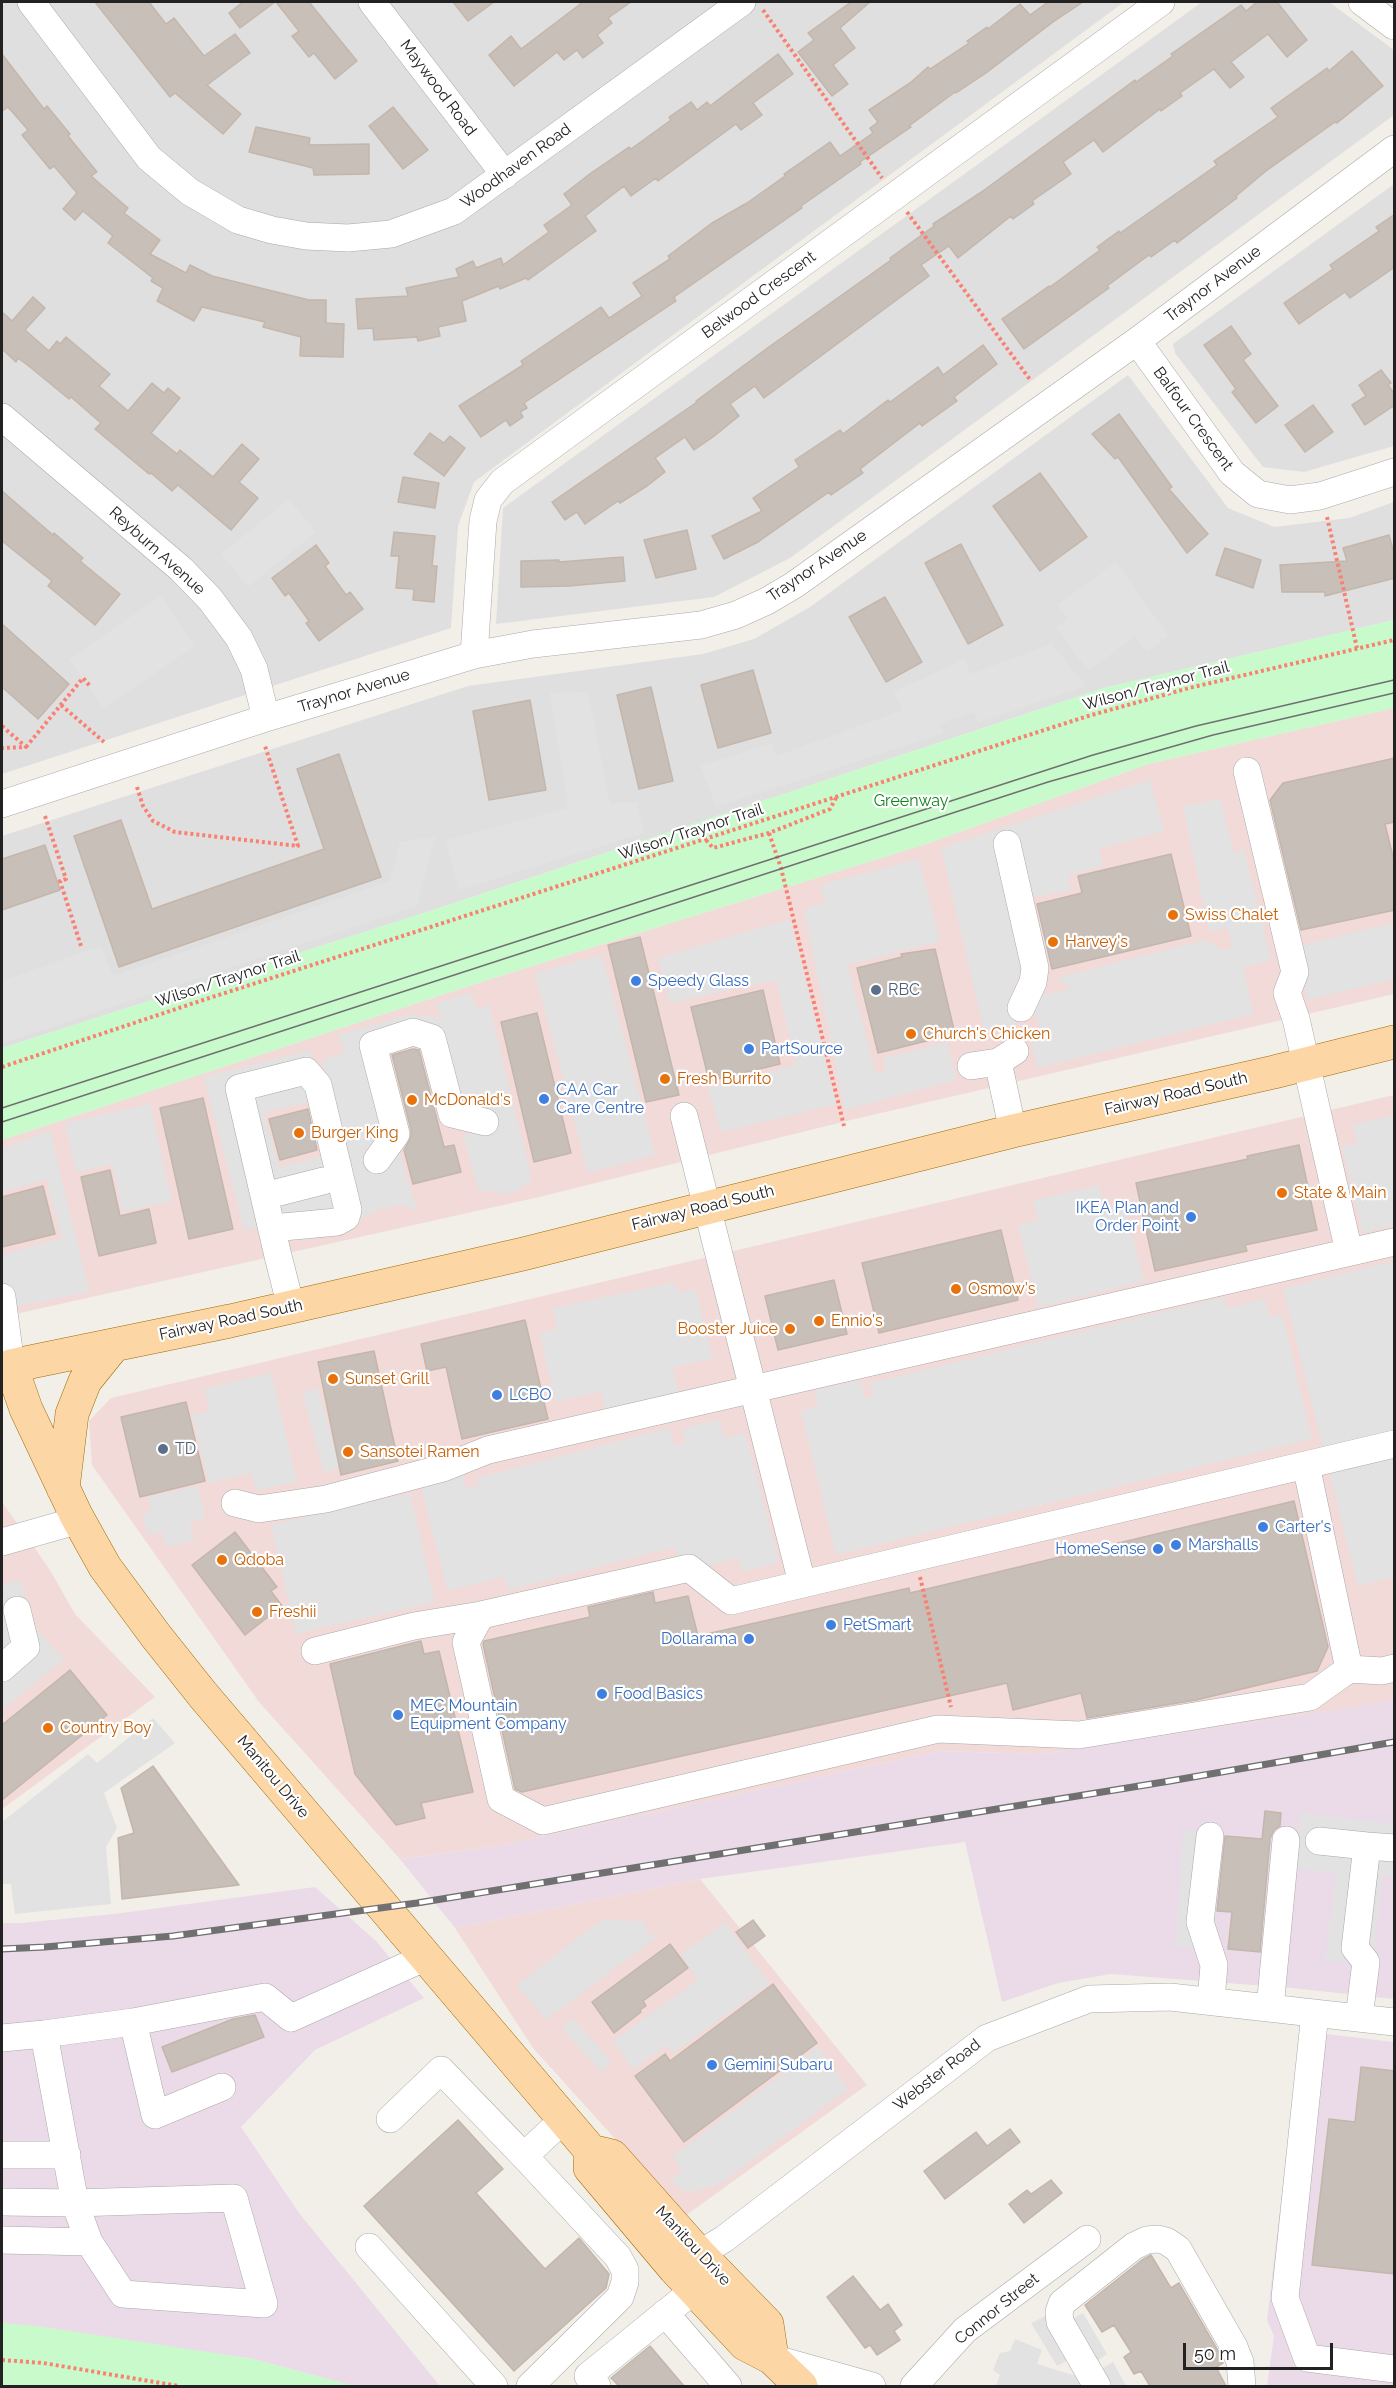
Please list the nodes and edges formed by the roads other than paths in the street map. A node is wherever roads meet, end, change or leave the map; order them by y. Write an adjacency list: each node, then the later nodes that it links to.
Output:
1 (31, 2): 8 (street, Woodhaven Road)
2 (372, 2): 8 (street, Maywood Road)
3 (1161, 2): 12 (street, Belwood Crescent)
4 (1362, 2): 6 (street)
5 (740, 4): 8 (street, Woodhaven Road)
6 (1395, 26)
7 (1395, 149): 9 (street, Traynor Avenue)
8 (505, 175)
9 (1137, 340): 11 (street, Balfour Crescent); 12 (street, Traynor Avenue)
10 (2, 417): 13 (street, Reyburn Avenue)
11 (1395, 472)
12 (474, 655): 13 (street, Traynor Avenue)
13 (266, 718): 15 (street, Traynor Avenue)
14 (1246, 771): 19 (street)
15 (2, 804)
16 (1007, 844): 17 (street)
17 (1021, 1008)
18 (1395, 1042): 19 (main road, Fairway Road South)
19 (1306, 1064): 23 (main road, Fairway Road South); 30 (street)
20 (971, 1066): 23 (street)
21 (684, 1116): 27 (street)
22 (485, 1122): 24 (street)
23 (1013, 1131): 27 (main road, Fairway Road South)
24 (377, 1160)
25 (323, 1180): 26 (street)
26 (264, 1196): 28 (street); 28 (street)
27 (707, 1208): 32 (main road, Fairway Road South); 35 (street)
28 (272, 1228): 32 (street)
29 (1395, 1242): 30 (street)
30 (1349, 1252): 35 (street)
31 (2, 1297): 34 (street)
32 (291, 1307): 33 (main road, Fairway Road South)
33 (114, 1345): 34 (main road, Fairway Road South); 38 (main road)
34 (4, 1367): 38 (main road, Manitou Drive)
35 (753, 1388): 39 (street); 42 (street)
36 (1395, 1444): 37 (street)
37 (1306, 1465): 42 (street); 48 (street)
38 (63, 1490): 40 (main road, Manitou Drive)
39 (236, 1503)
40 (79, 1520): 41 (street); 54 (main road, Manitou Drive)
41 (2, 1542)
42 (802, 1583): 44 (street)
43 (17, 1610): 46 (street)
44 (481, 1615): 45 (street); 48 (street)
45 (315, 1651)
46 (2, 1668)
47 (1395, 1668): 48 (street)
48 (1349, 1669)
49 (1210, 1836): 55 (street)
50 (1286, 1840): 56 (street)
51 (1319, 1841): 52 (street)
52 (1367, 1846): 53 (street); 58 (street)
53 (1395, 1848)
54 (426, 1957): 59 (street); 65 (main road, Manitou Drive)
55 (1211, 2001): 56 (street, Webster Road); 78 (street, Webster Road)
56 (1270, 2008): 57 (street, Webster Road)
57 (1315, 2013): 58 (street, Webster Road); 82 (street)
58 (1359, 2018): 60 (street, Webster Road)
59 (133, 2022): 61 (street); 63 (street)
60 (1395, 2022)
61 (44, 2034): 62 (street); 67 (street)
62 (2, 2038)
63 (222, 2087)
64 (390, 2119): 69 (street)
65 (564, 2119): 66 (main road, Manitou Drive); 69 (street)
66 (591, 2151): 72 (main road, Manitou Drive); 78 (main road, Manitou Drive)
67 (67, 2155): 68 (street); 71 (street)
68 (2, 2156)
69 (524, 2156): 77 (street)
70 (2, 2202): 71 (street)
71 (75, 2203): 75 (street); 75 (street)
72 (641, 2229): 77 (street); 79 (main road, Manitou Drive)
73 (1087, 2239): 89 (street, Connor Street)
74 (2, 2240): 75 (street)
75 (89, 2242)
76 (369, 2247): 83 (street)
77 (613, 2252): 84 (street)
78 (699, 2254): 81 (main road, Manitou Drive)
79 (694, 2290): 80 (street); 81 (main road, Manitou Drive)
80 (666, 2313): 85 (street); 86 (street)
81 (772, 2358): 87 (main road, Manitou Drive); 88 (street)
82 (1395, 2369)
83 (494, 2386)
84 (530, 2386)
85 (597, 2386)
86 (728, 2386)
87 (801, 2386)
88 (872, 2386)
89 (914, 2386)
90 (1097, 2386): 91 (street)
91 (1242, 2386)

